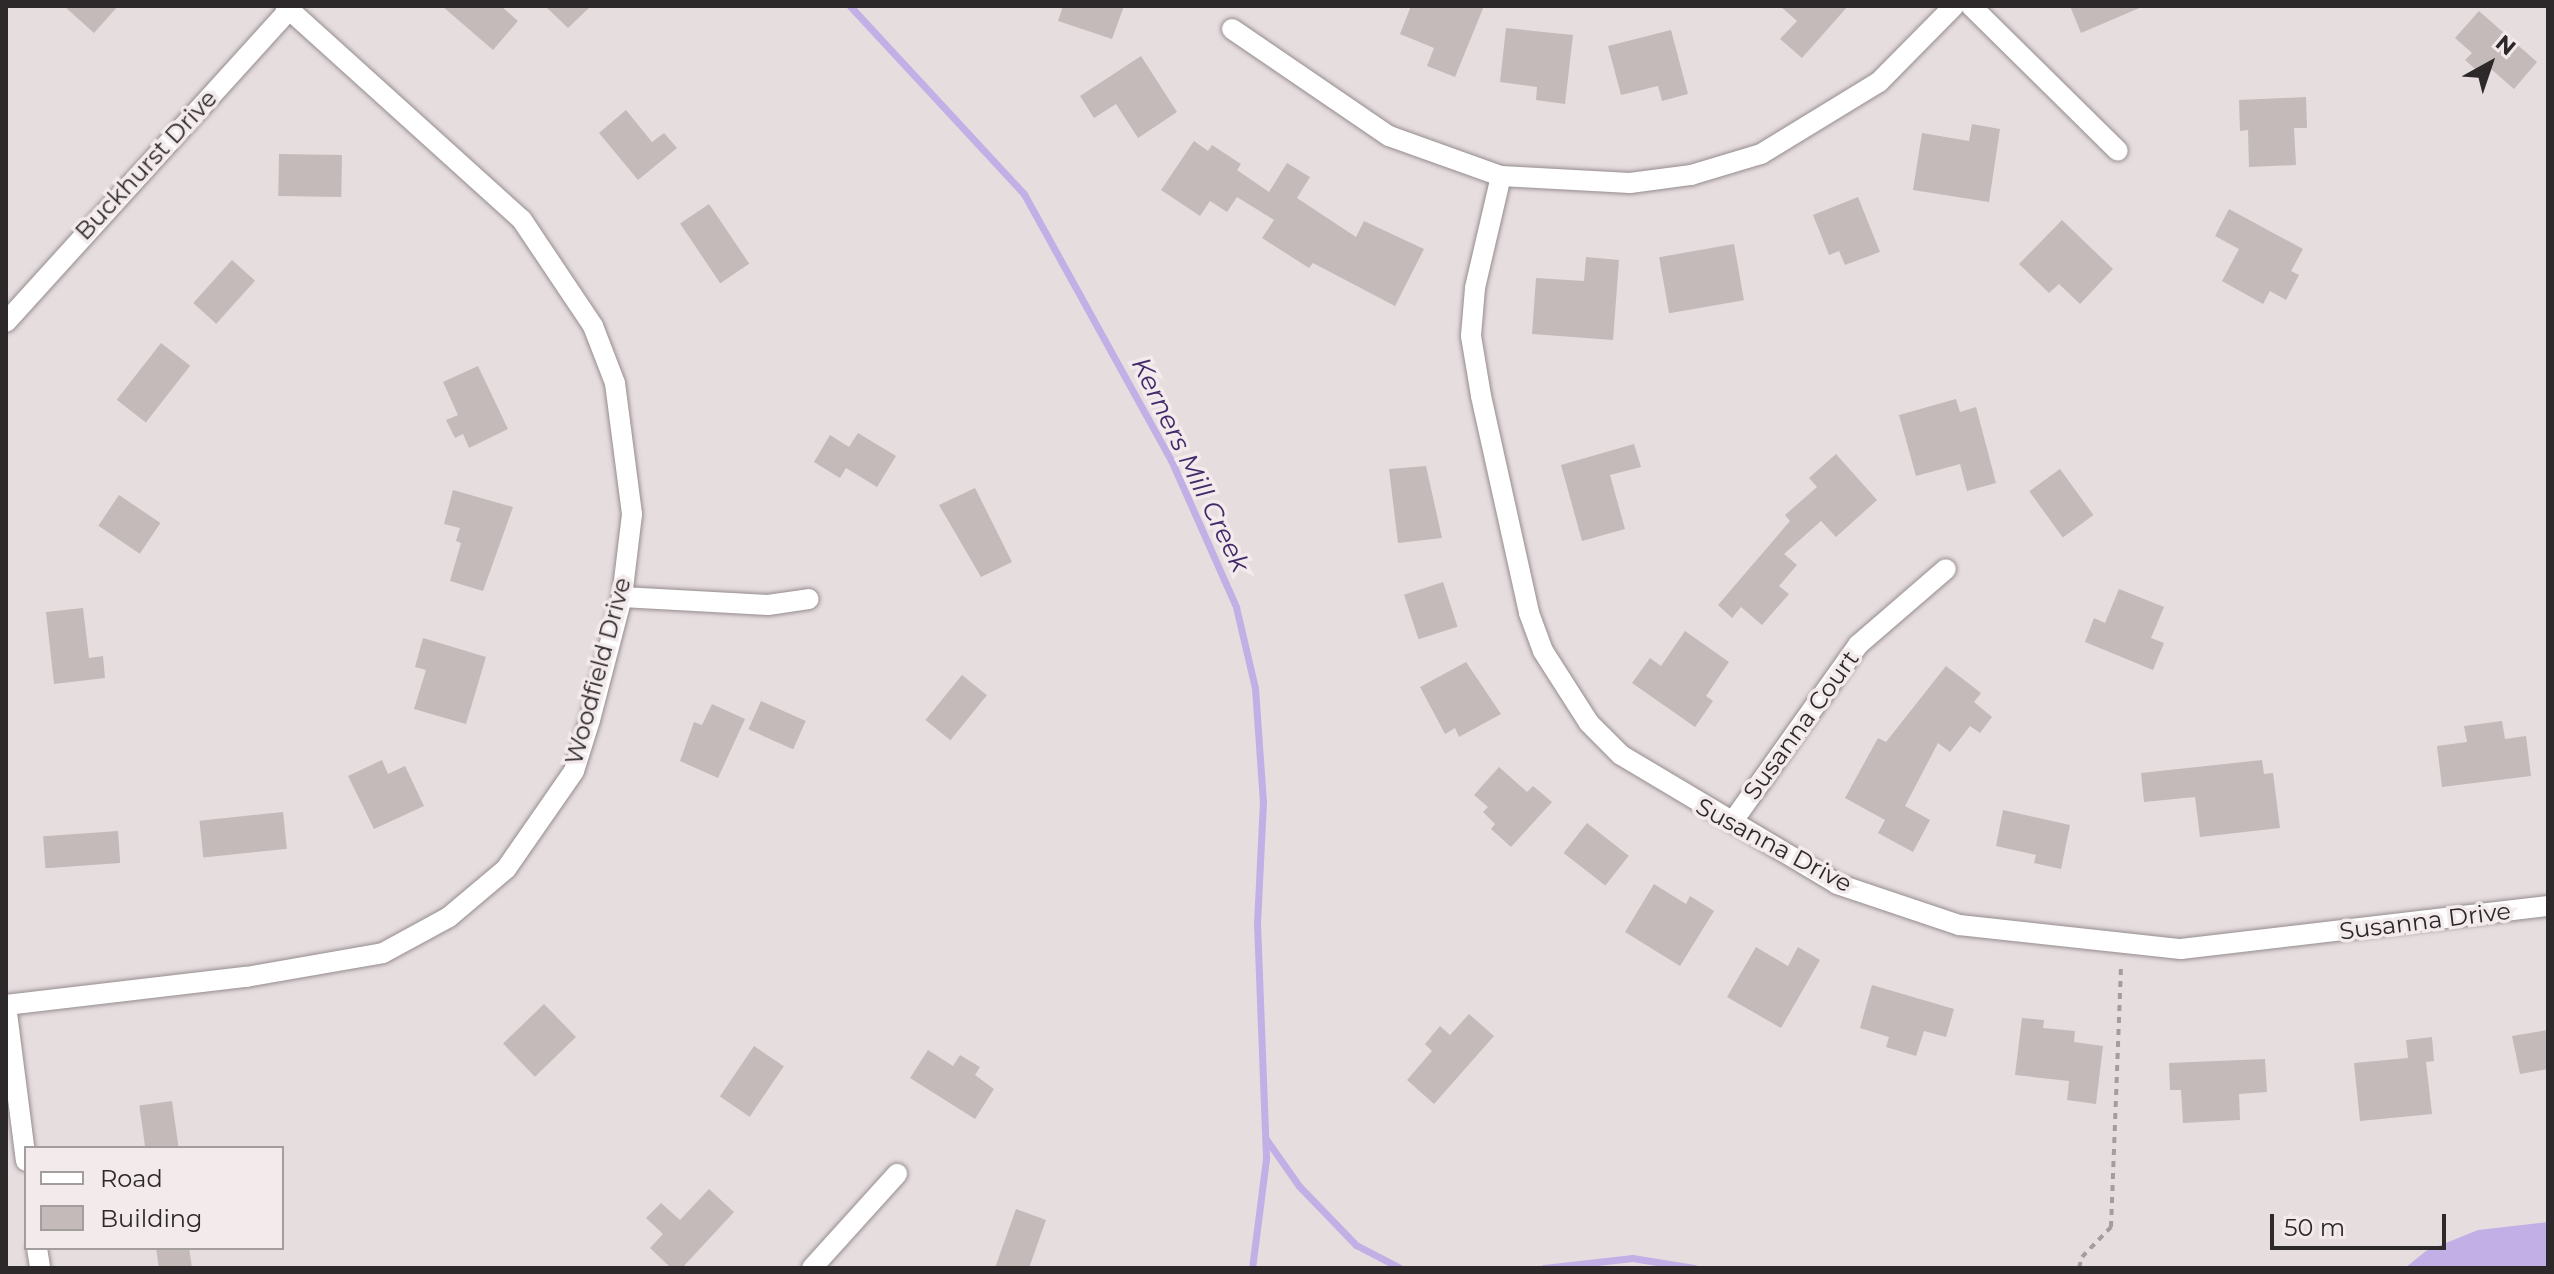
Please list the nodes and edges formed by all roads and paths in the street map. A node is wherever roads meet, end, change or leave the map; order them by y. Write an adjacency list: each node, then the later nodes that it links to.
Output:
1 (1954, 6): 6 (street)
2 (1971, 6): 5 (street)
3 (287, 8): 7 (street, Buckhurst Drive); 9 (street, Woodfield Drive)
4 (1232, 29): 6 (street)
5 (2118, 151)
6 (1501, 176): 11 (street, Susanna Drive)
7 (6, 322)
8 (1946, 569): 11 (street, Susanna Court)
9 (622, 597): 10 (street); 14 (street, Woodfield Drive)
10 (809, 599)
11 (1733, 821): 13 (street, Susanna Drive)
12 (2548, 906): 13 (street, Susanna Drive)
13 (2122, 943): 18 (path)
14 (6, 1005): 15 (street)
15 (24, 1146)
16 (897, 1174): 17 (street)
17 (812, 1268)
18 (2079, 1268)

